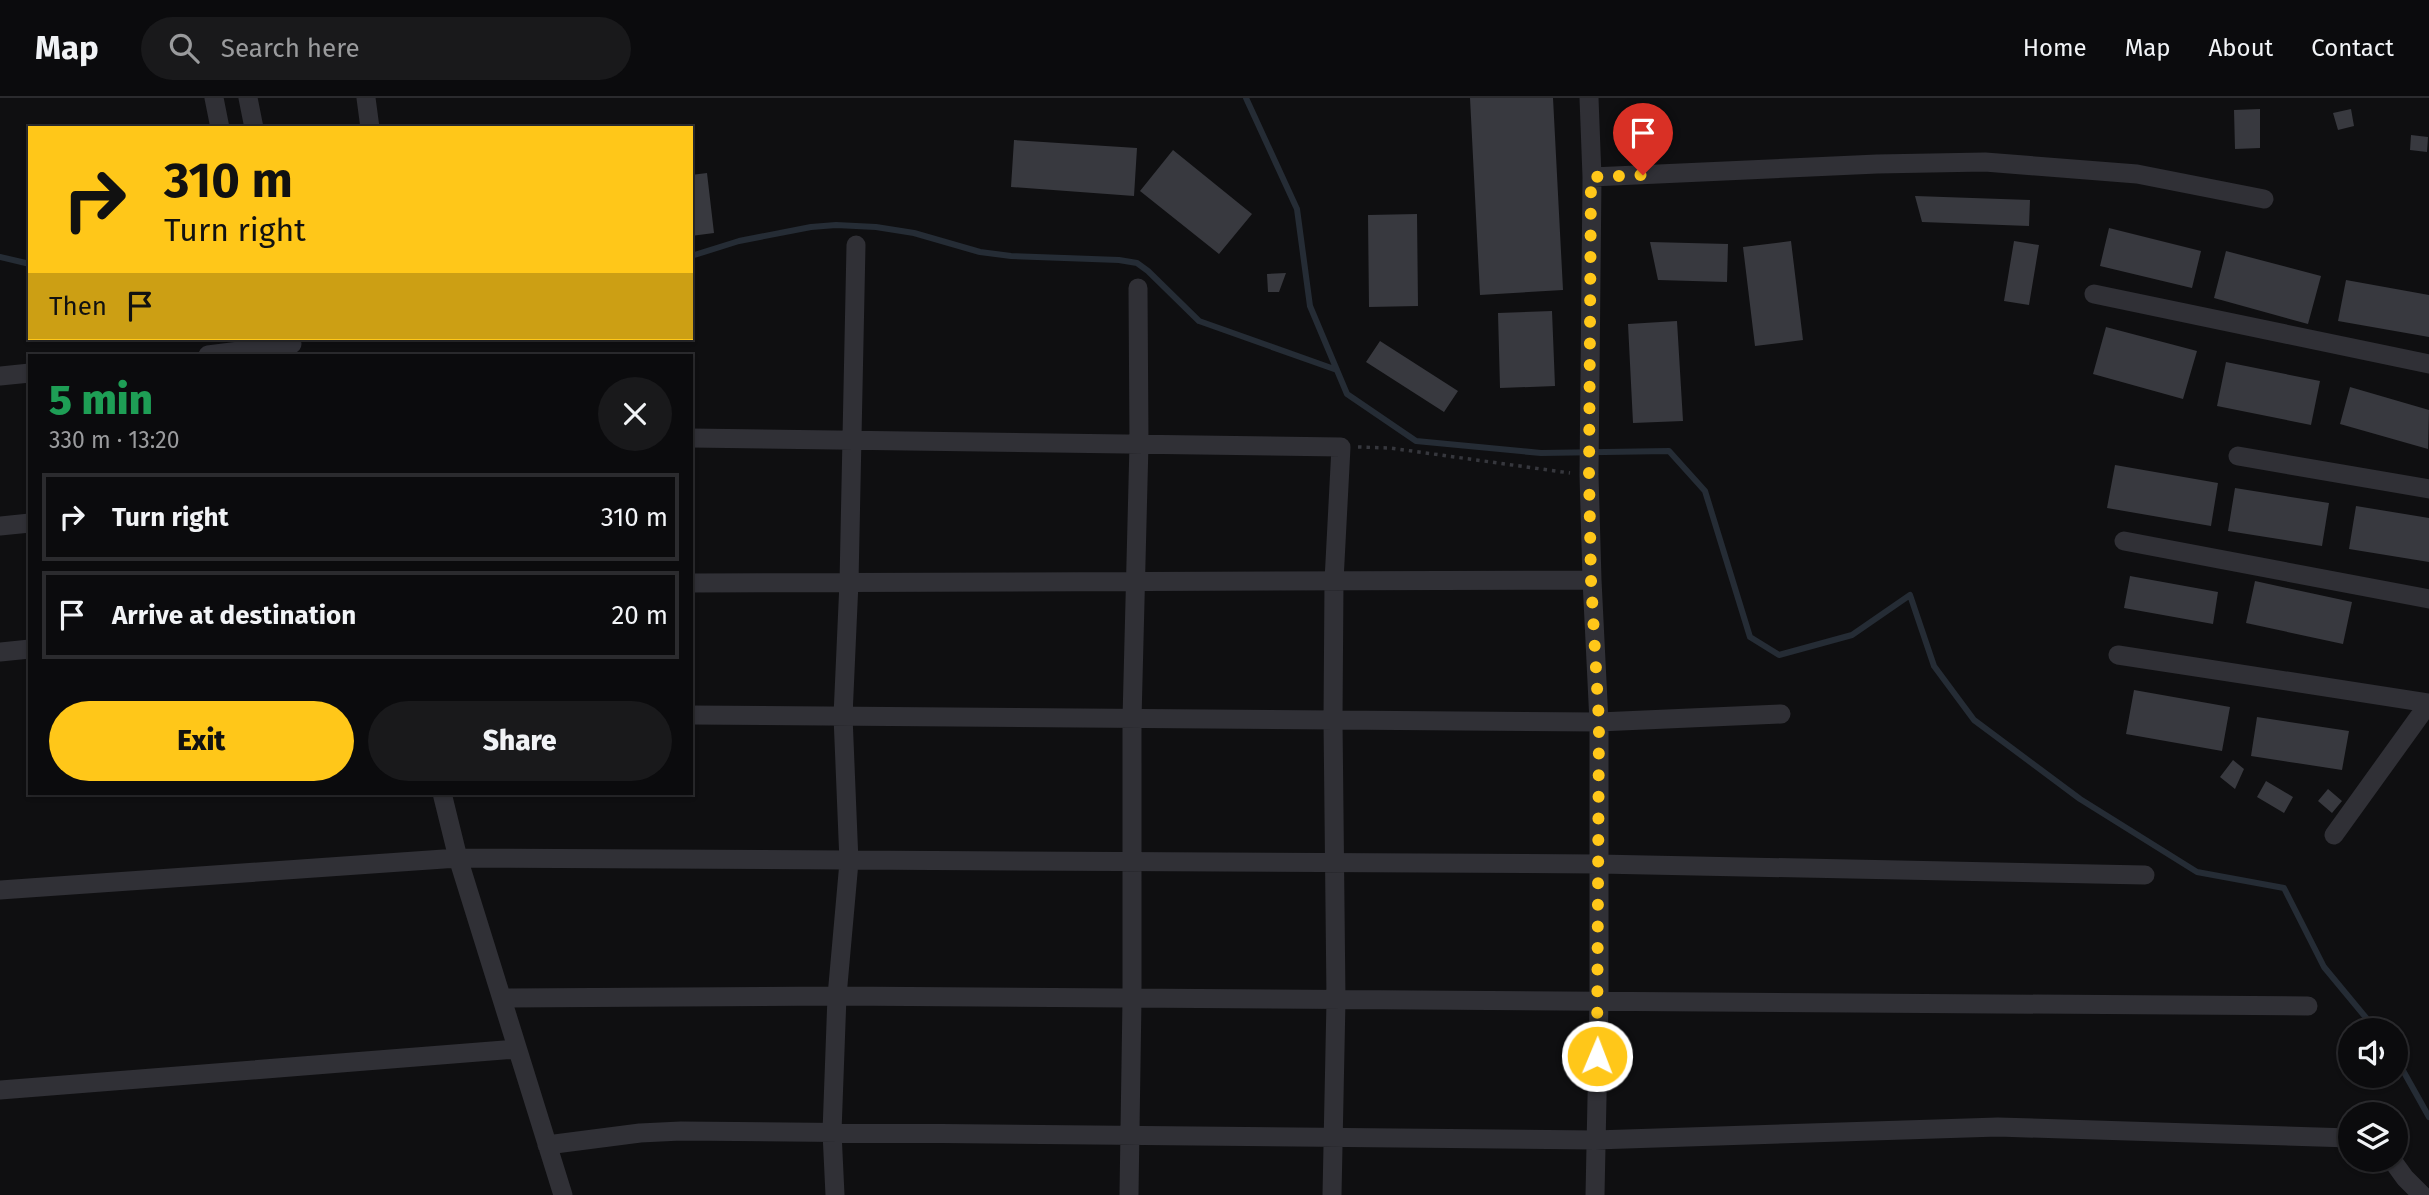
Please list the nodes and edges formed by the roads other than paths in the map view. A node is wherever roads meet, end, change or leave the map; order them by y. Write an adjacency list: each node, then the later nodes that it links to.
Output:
1 (216, 98): 5 (street)
2 (248, 98): 6 (street)
3 (366, 98): 7 (street)
4 (1590, 98): 8 (street)
5 (219, 126)
6 (254, 126)
7 (370, 126)
8 (1591, 177): 9 (street); 26 (street)
9 (2264, 199)
10 (856, 245): 19 (street)
11 (1138, 288): 20 (street)
12 (2094, 294): 15 (street)
13 (293, 346): 14 (street)
14 (217, 354)
15 (2429, 364)
16 (28, 373): 17 (street)
17 (0, 376)
18 (693, 438): 19 (street)
19 (851, 440): 20 (street); 28 (street)
20 (1139, 444): 27 (street); 29 (street)
21 (2238, 456): 22 (street)
22 (2429, 489)
23 (28, 523): 24 (street)
24 (0, 526)
25 (2123, 541): 31 (street)
26 (1591, 580): 27 (street); 41 (street)
27 (1334, 581): 29 (street); 40 (street)
28 (849, 582): 29 (street); 30 (street); 38 (street)
29 (1135, 582): 39 (street)
30 (693, 583)
31 (2429, 599)
32 (28, 649): 33 (street)
33 (0, 652)
34 (2118, 655): 35 (street)
35 (2429, 703): 43 (street)
36 (1781, 714): 41 (street)
37 (693, 715): 38 (street)
38 (843, 716): 39 (street); 45 (street)
39 (1132, 719): 40 (street); 46 (street)
40 (1333, 720): 41 (street); 47 (street)
41 (1599, 722): 48 (street)
42 (442, 795): 44 (street)
43 (2334, 835)
44 (458, 858): 45 (street); 50 (street); 52 (street)
45 (849, 862): 46 (street); 51 (street)
46 (1131, 862): 47 (street); 53 (street)
47 (1335, 863): 48 (street); 54 (street)
48 (1599, 864): 49 (street); 55 (street)
49 (2145, 875)
50 (0, 890)
51 (837, 996): 52 (street); 53 (street); 59 (street)
52 (502, 998): 57 (street)
53 (1132, 999): 54 (street); 60 (street)
54 (1336, 1000): 55 (street); 61 (street)
55 (1599, 1000): 56 (street); 63 (street)
56 (2308, 1006)
57 (517, 1049): 58 (street); 64 (street)
58 (0, 1090)
59 (832, 1132): 60 (street); 64 (street); 67 (street)
60 (1129, 1135): 61 (street); 68 (street)
61 (1333, 1138): 63 (street); 69 (street)
62 (2338, 1138): 63 (street)
63 (1595, 1140): 70 (street)
64 (547, 1145): 66 (street)
65 (2401, 1172): 71 (street)
66 (563, 1195)
67 (835, 1195)
68 (1129, 1195)
69 (1332, 1195)
70 (1595, 1195)
71 (2422, 1195)

